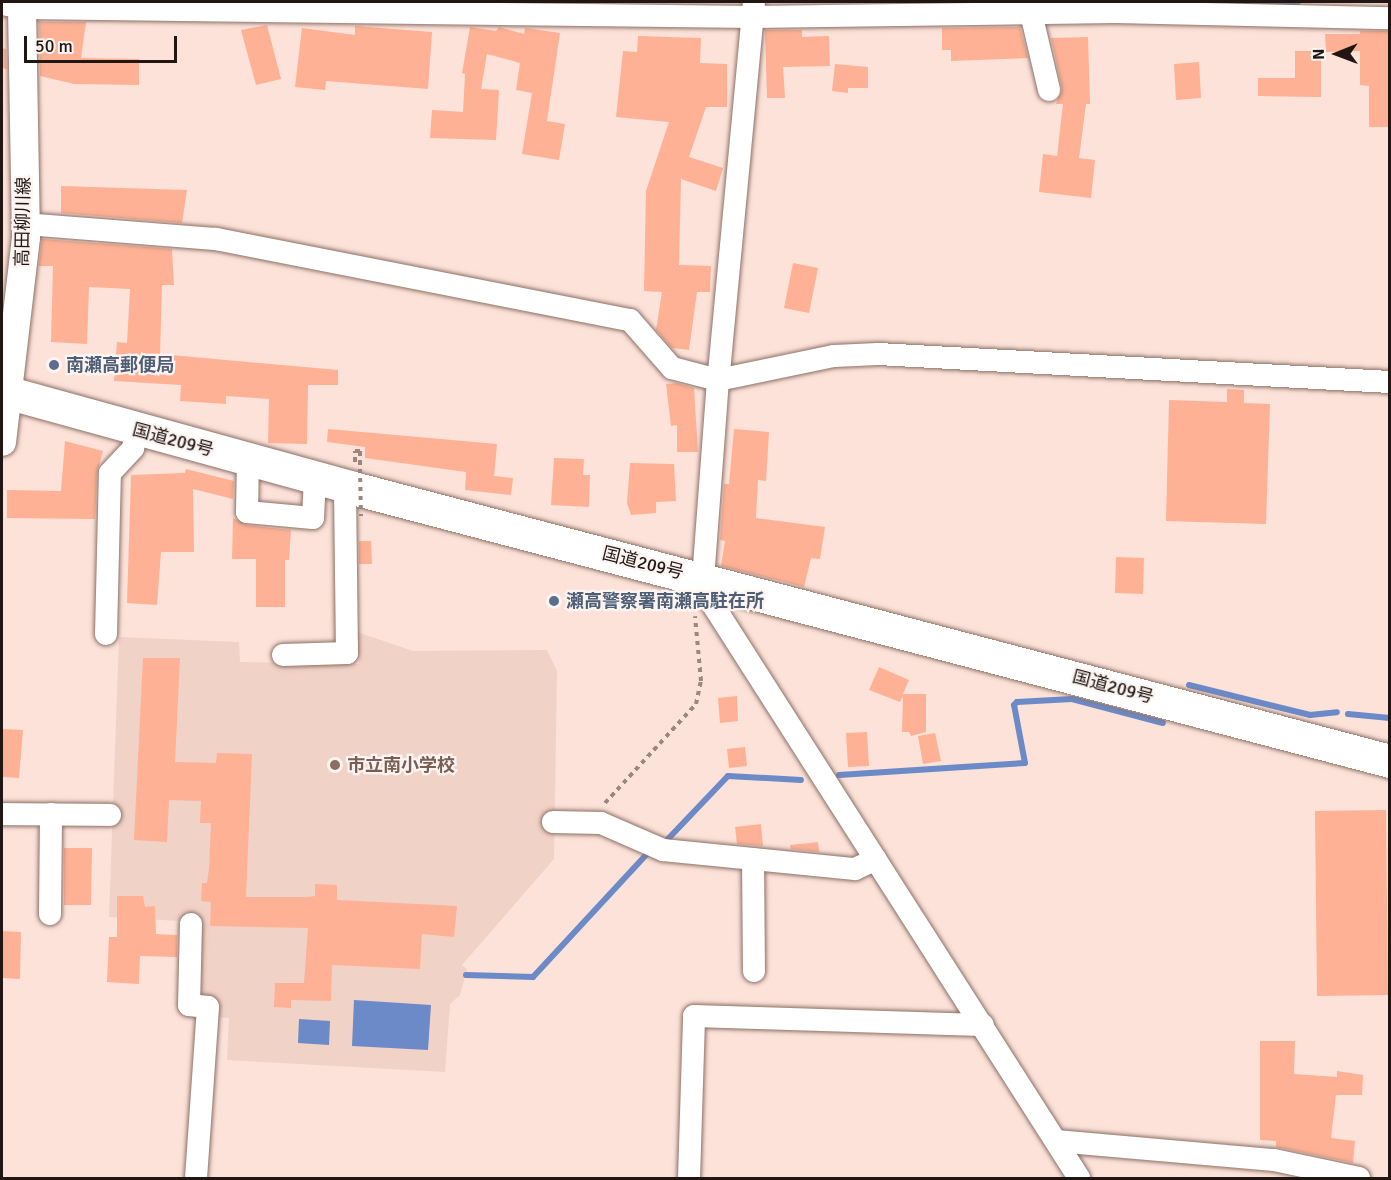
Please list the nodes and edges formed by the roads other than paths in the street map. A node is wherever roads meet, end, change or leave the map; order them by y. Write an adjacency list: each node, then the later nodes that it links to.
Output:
1 (15, 4): 2 (street); 6 (main road, 高田柳川線)
2 (753, 8): 3 (street); 7 (street)
3 (1030, 13): 4 (street); 5 (street)
4 (1389, 18)
5 (1049, 90)
6 (25, 224): 7 (street); 9 (main road, 高田柳川線)
7 (718, 380): 8 (street); 14 (street)
8 (1389, 382)
9 (5, 392): 10 (highway, 国道209号); 11 (main road, 高田柳川線)
10 (137, 430): 12 (highway, 国道209号); 15 (street)
11 (2, 442)
12 (248, 460): 13 (highway, 国道209号); 13 (street)
13 (340, 477): 14 (highway, 国道209号); 16 (street)
14 (698, 593): 17 (highway, 国道209号); 23 (street)
15 (106, 634)
16 (282, 655)
17 (1389, 761)
18 (2, 814): 19 (street)
19 (51, 814): 20 (street); 24 (street)
20 (110, 815)
21 (553, 822): 22 (street)
22 (753, 859): 23 (street); 26 (street)
23 (876, 859): 27 (street)
24 (50, 914)
25 (191, 924): 29 (street)
26 (754, 971)
27 (984, 1025): 28 (street); 30 (street)
28 (1056, 1141): 31 (street); 32 (street)
29 (196, 1179)
30 (689, 1179)
31 (1079, 1179)
32 (1359, 1179)

